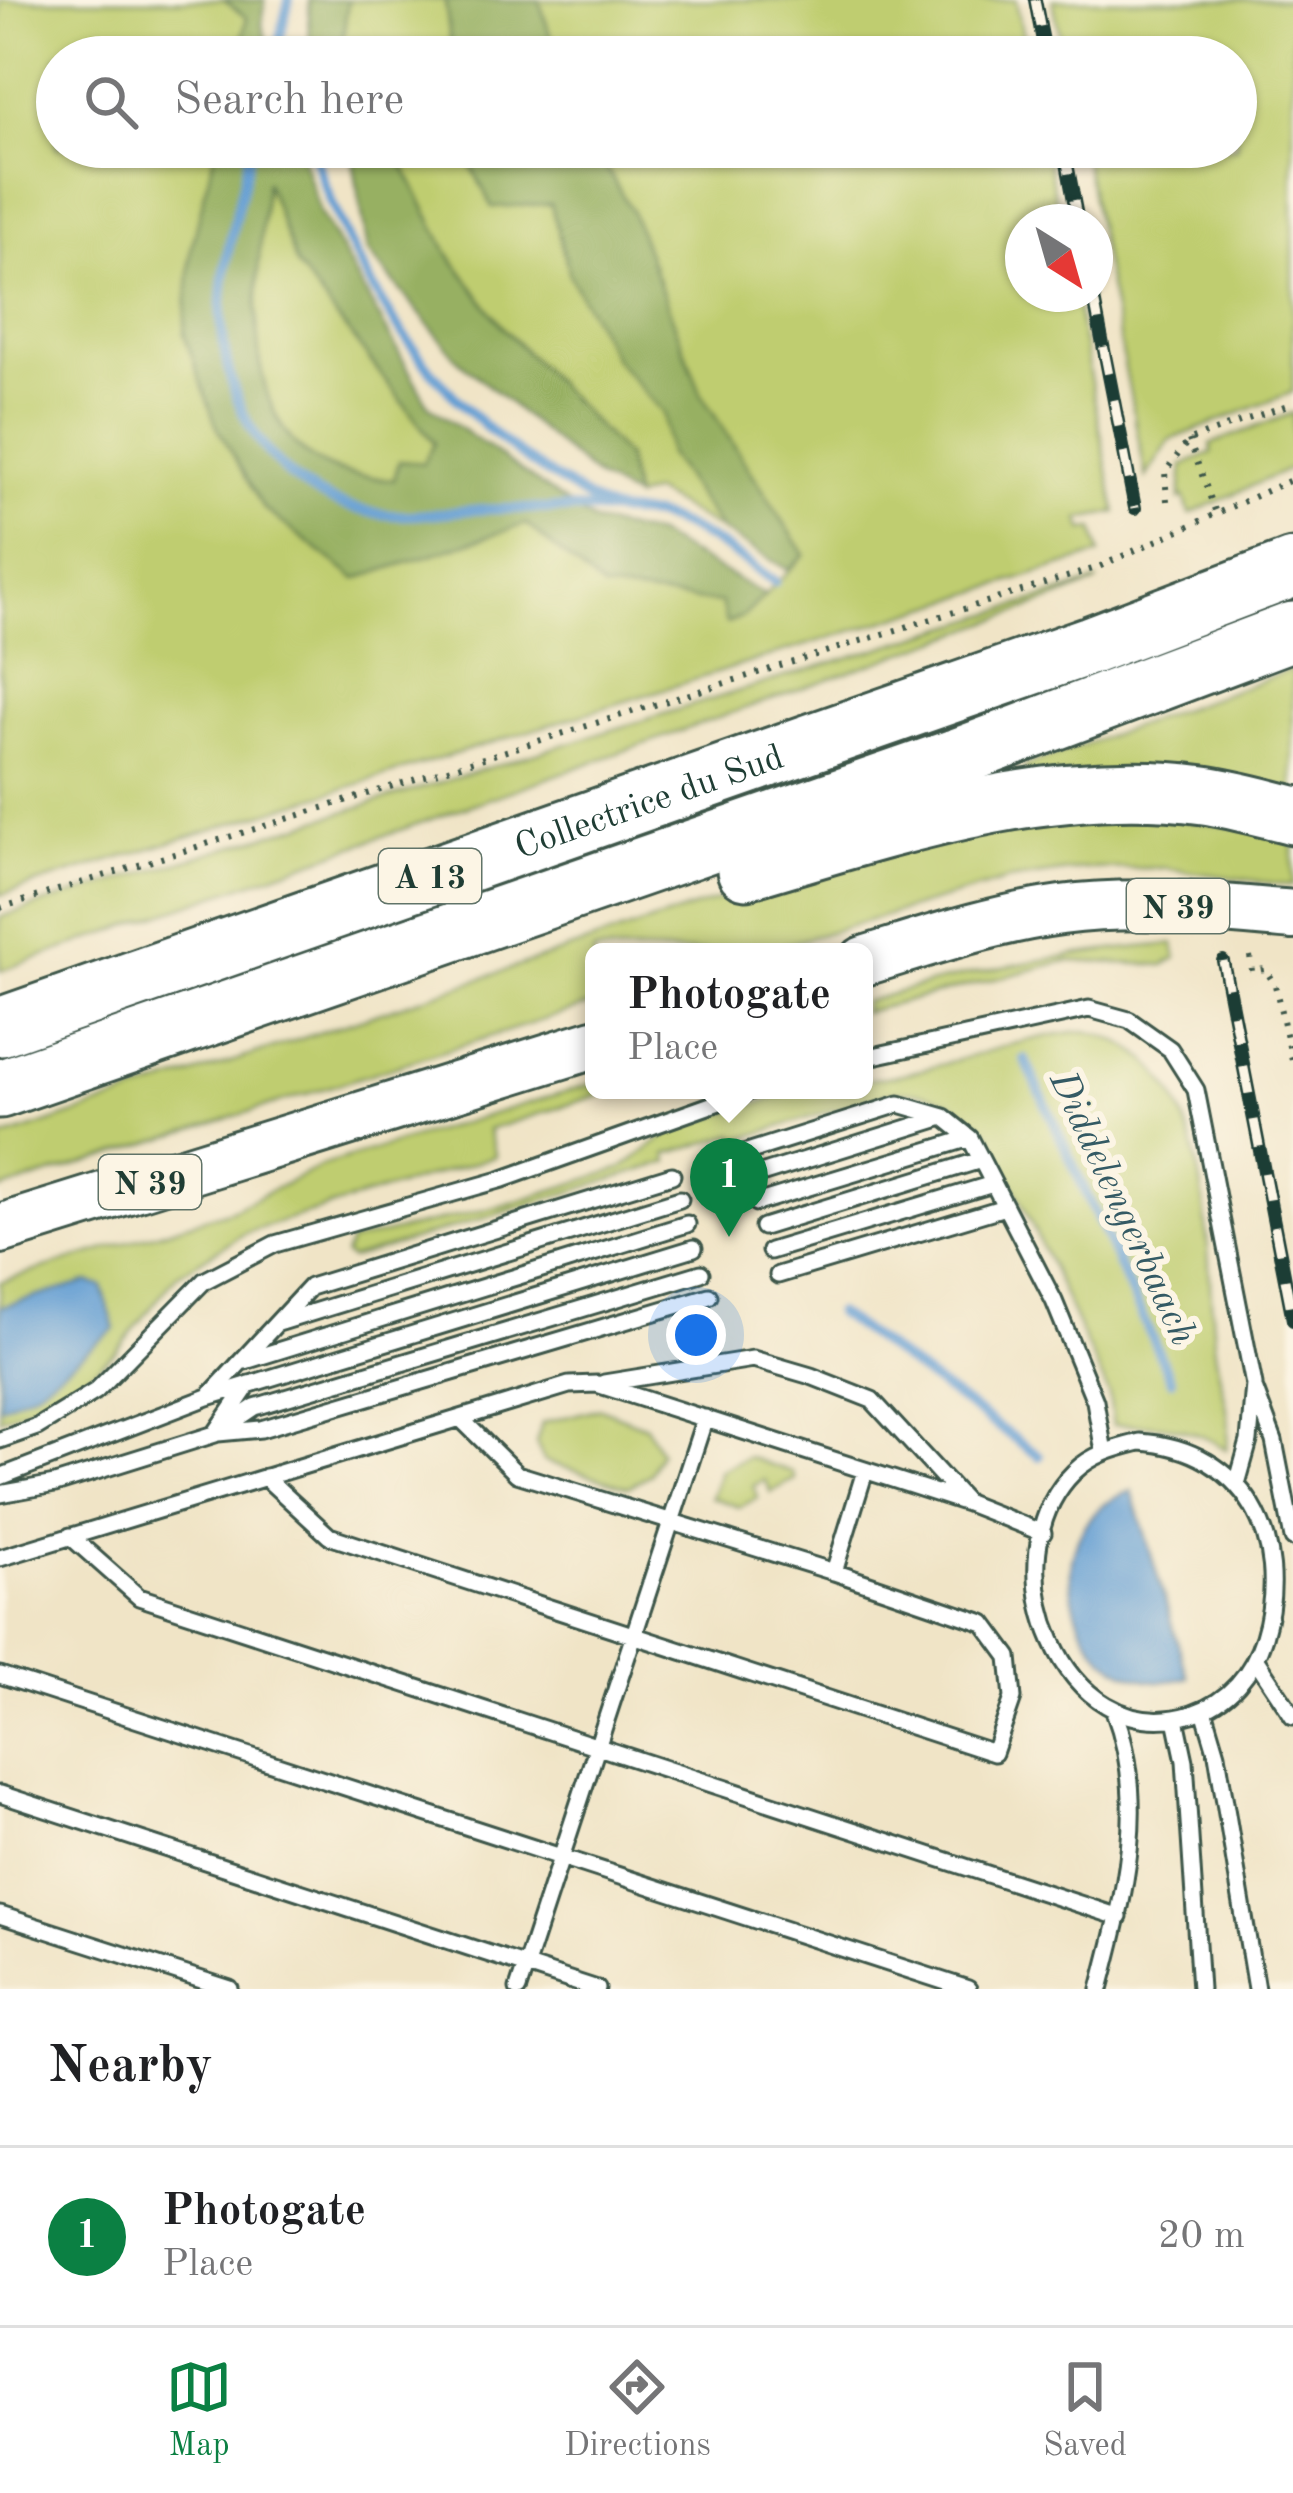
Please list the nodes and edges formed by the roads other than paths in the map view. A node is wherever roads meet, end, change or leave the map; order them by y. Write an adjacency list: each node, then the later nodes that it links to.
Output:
1 (1293, 526): 4 (highway, A 13)
2 (1293, 568): 4 (highway, Collectrice du Sud / A 13)
3 (1293, 631): 11 (highway, Collectrice du Sud / A 13)
4 (860, 724): 8 (highway, Collectrice du Sud / A 13)
5 (1293, 815): 11 (highway, A 13)
6 (1293, 914): 7 (main road, N 39)
7 (873, 958)
8 (0, 1027)
9 (585, 1048): 25 (main road, N 39)
10 (873, 1056): 35 (lane)
11 (8, 1087)
12 (728, 1099): 40 (lane)
13 (944, 1117): 14 (lane); 15 (lane); 18 (lane)
14 (970, 1138): 16 (lane); 21 (lane)
15 (741, 1154)
16 (981, 1160): 19 (lane); 24 (lane)
17 (672, 1175): 31 (lane)
18 (748, 1178)
19 (993, 1184): 22 (lane); 27 (lane)
20 (680, 1199): 31 (lane)
21 (756, 1203)
22 (1005, 1207): 29 (lane); 41 (lane)
23 (687, 1224): 32 (lane)
24 (763, 1226)
25 (0, 1229)
26 (694, 1248): 33 (lane)
27 (770, 1251)
28 (701, 1273): 39 (lane)
29 (778, 1275)
30 (709, 1297): 39 (lane)
31 (275, 1324): 32 (lane)
32 (242, 1362): 36 (lane)
33 (249, 1384): 36 (lane); 39 (lane)
34 (597, 1384): 37 (lane); 38 (lane); 47 (lane)
35 (1254, 1385): 45 (lane); 51 (lane)
36 (208, 1397): 44 (lane)
37 (705, 1418): 42 (lane); 48 (lane)
38 (460, 1419): 43 (lane); 48 (lane)
39 (215, 1434): 46 (lane)
40 (0, 1440)
41 (1104, 1452): 45 (lane); 49 (lane)
42 (866, 1471): 47 (lane); 53 (lane)
43 (266, 1477): 50 (lane); 54 (lane)
44 (0, 1478)
45 (1237, 1484): 55 (lane)
46 (0, 1494)
47 (967, 1503): 49 (lane)
48 (671, 1522): 53 (lane); 54 (lane)
49 (1043, 1533): 58 (lane)
50 (70, 1537): 52 (lane); 61 (lane)
51 (1293, 1538)
52 (0, 1558)
53 (834, 1572): 54 (lane)
54 (634, 1635): 61 (lane)
55 (1256, 1660): 57 (lane); 59 (lane)
56 (0, 1675): 63 (lane)
57 (1204, 1710): 60 (lane); 73 (lane)
58 (1114, 1711): 60 (lane); 65 (lane)
59 (1293, 1716)
60 (1176, 1719): 72 (lane)
61 (598, 1745): 63 (lane); 65 (lane)
62 (0, 1794): 66 (lane)
63 (562, 1854): 66 (lane); 70 (lane)
64 (0, 1915): 67 (lane)
65 (1119, 1917): 71 (lane)
66 (526, 1966): 68 (lane); 69 (lane)
67 (230, 1989)
68 (518, 1989)
69 (597, 1989)
70 (968, 1989)
71 (1100, 1989)
72 (1200, 1989)
73 (1256, 1989)

